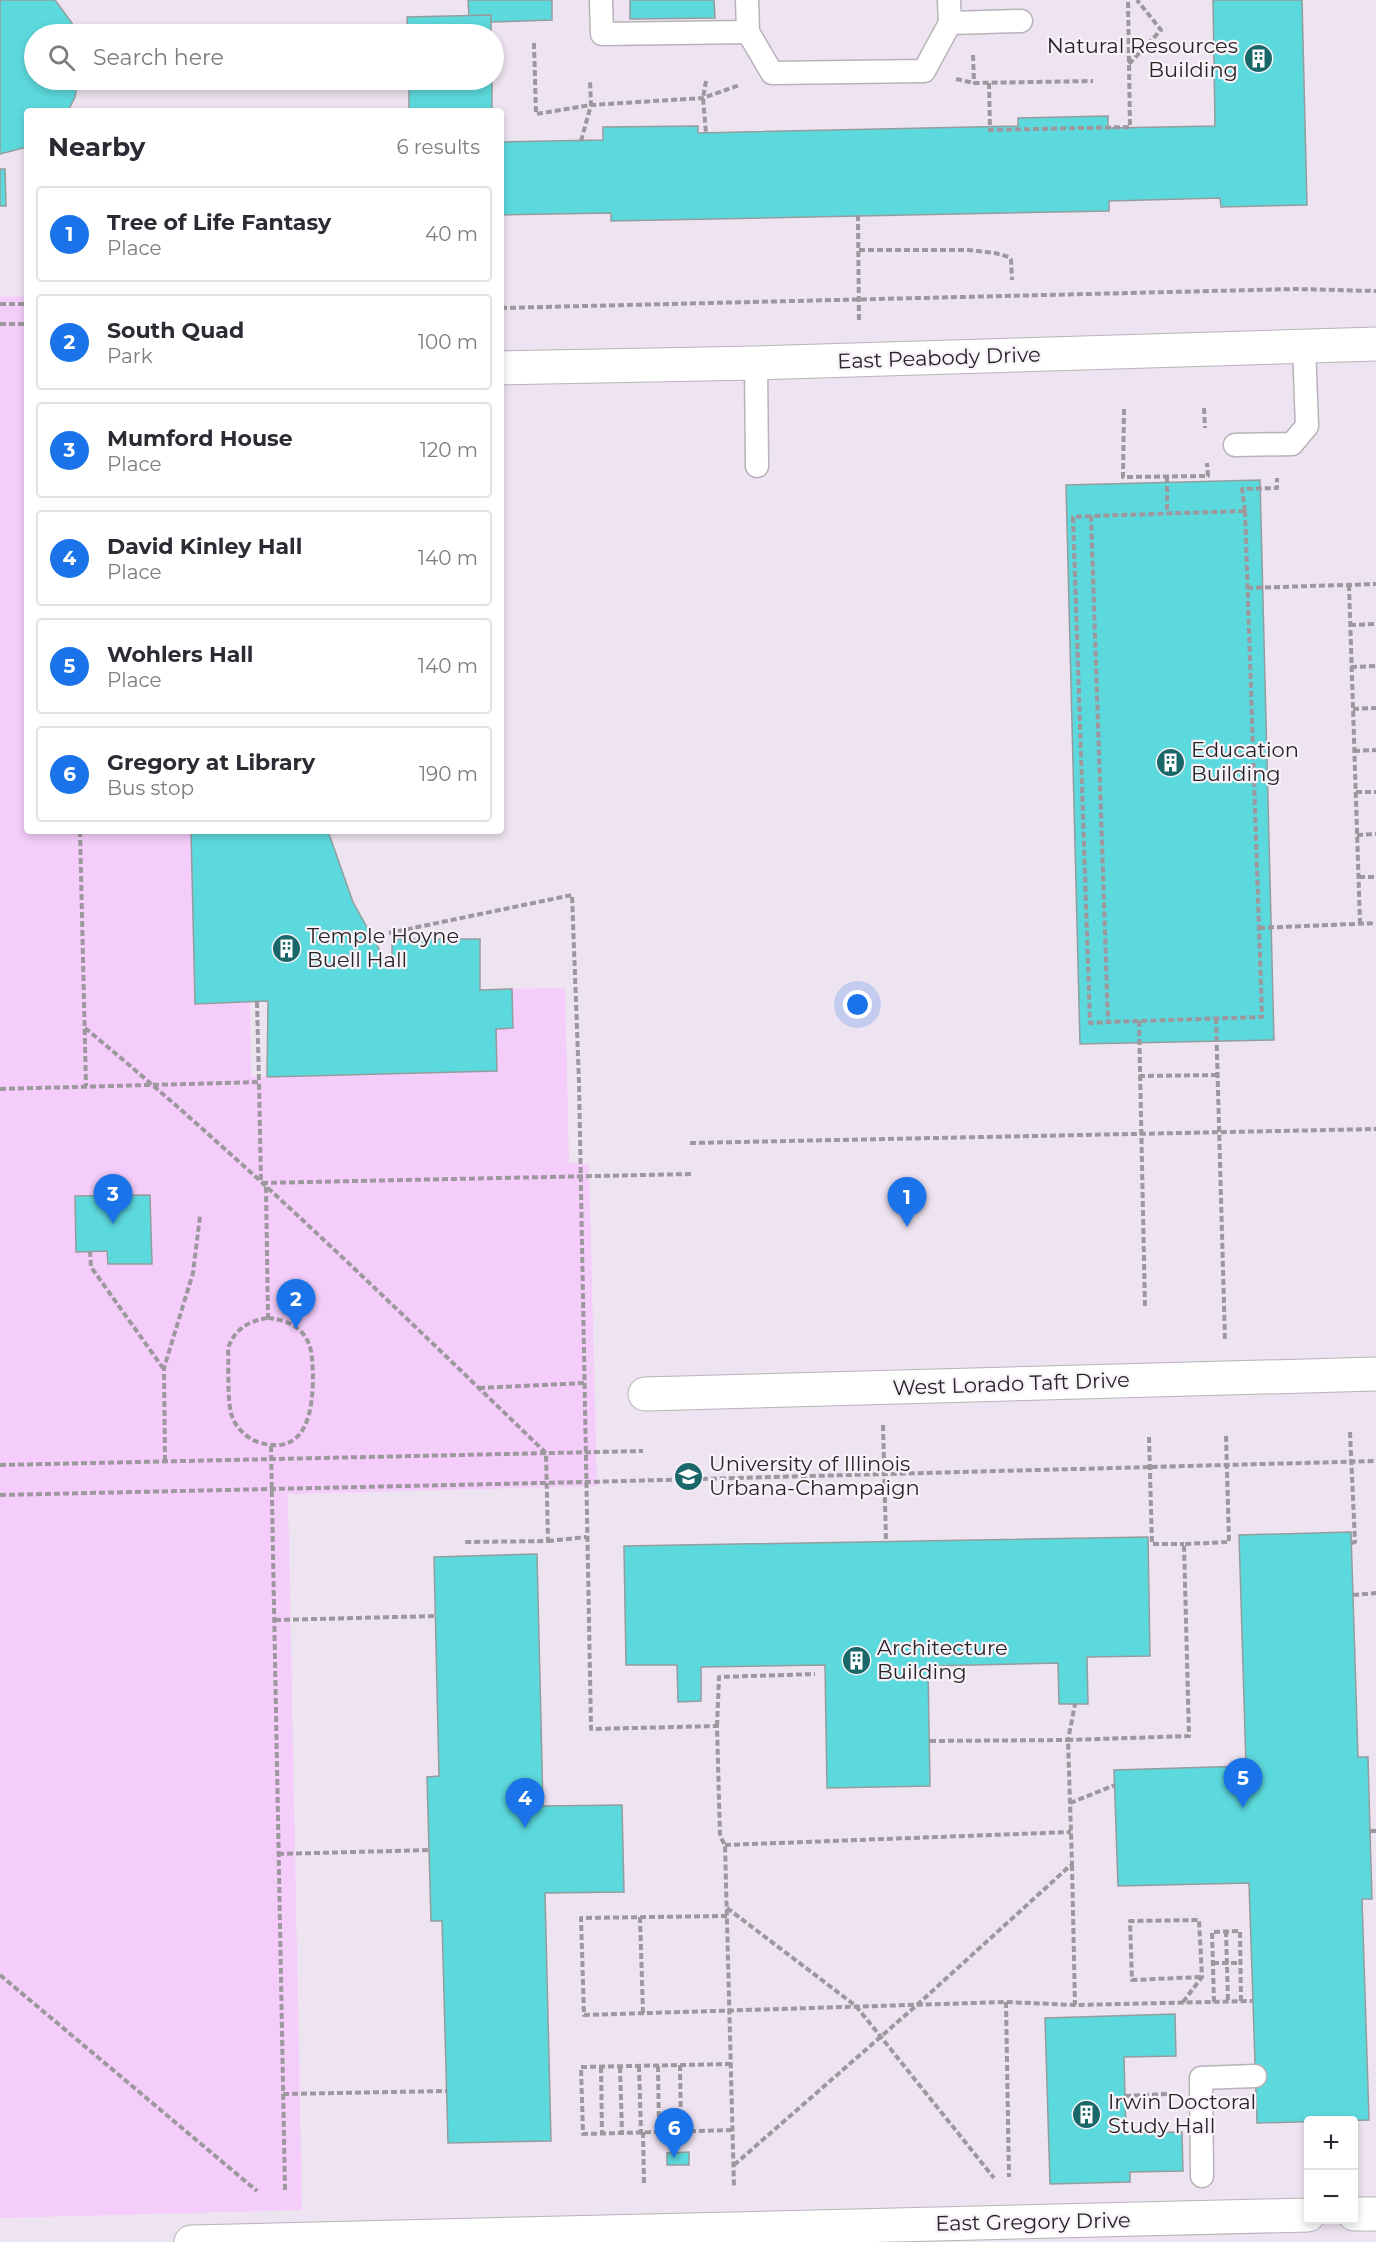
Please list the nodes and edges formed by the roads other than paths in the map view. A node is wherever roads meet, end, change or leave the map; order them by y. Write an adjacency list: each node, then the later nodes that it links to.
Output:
1 (601, 0): 6 (lane)
2 (747, 0): 6 (lane)
3 (949, 0): 5 (lane)
4 (1021, 21): 5 (lane)
5 (950, 23): 6 (lane)
6 (748, 32)
7 (1376, 344): 8 (street, East Peabody Drive)
8 (1304, 346): 9 (street, East Peabody Drive); 11 (lane)
9 (756, 363): 10 (street, East Peabody Drive); 12 (lane)
10 (504, 368)
11 (1235, 445)
12 (758, 466)
13 (1376, 1374): 14 (street, West Lorado Taft Drive)
14 (645, 1394)
15 (1255, 2076): 16 (lane)
16 (1202, 2176)
17 (1358, 2214): 18 (street)
18 (1376, 2214)
19 (1304, 2215): 20 (street, East Gregory Drive)
20 (190, 2242)

